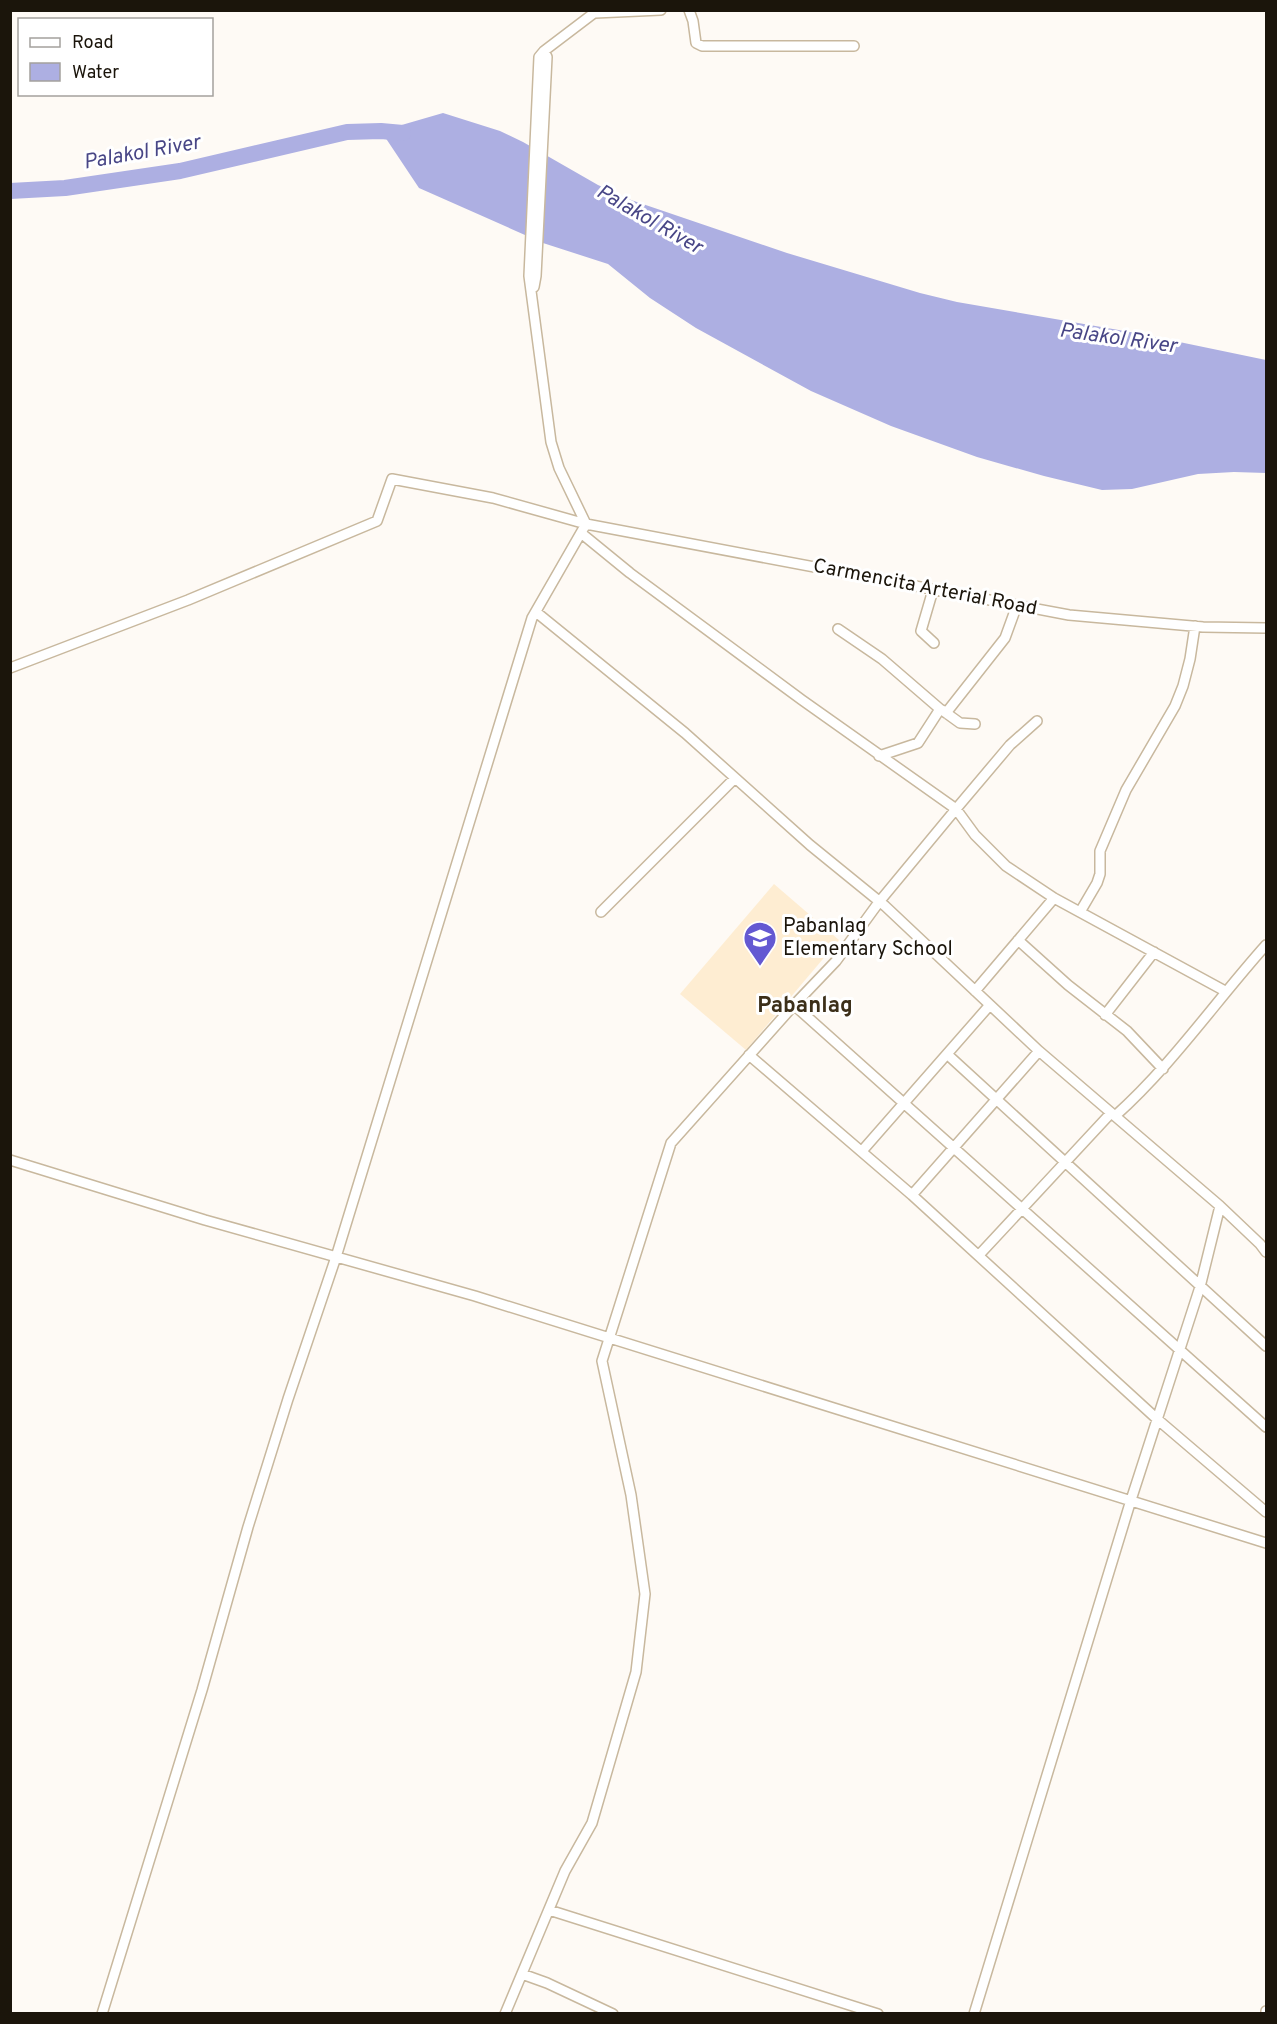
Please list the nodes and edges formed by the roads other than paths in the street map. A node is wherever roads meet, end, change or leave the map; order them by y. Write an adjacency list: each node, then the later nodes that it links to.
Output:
1 (661, 10): 3 (street)
2 (689, 10): 4 (street)
3 (596, 12): 5 (street)
4 (854, 46)
5 (586, 524): 6 (street); 7 (street, Carmencita Arterial Road); 14 (street, Carmencita Arterial Road)
6 (581, 533): 9 (street); 18 (street)
7 (933, 590): 8 (street, Carmencita Arterial Road); 13 (street)
8 (1017, 605): 10 (street, Carmencita Arterial Road); 15 (street)
9 (536, 612): 19 (street); 49 (street)
10 (1195, 626): 11 (street, Carmencita Arterial Road); 24 (street)
11 (1266, 628)
12 (838, 629): 15 (street)
13 (934, 643)
14 (10, 668)
15 (943, 711): 17 (street); 18 (street)
16 (1038, 721): 20 (street)
17 (975, 724)
18 (879, 756): 20 (street)
19 (735, 778): 22 (street); 23 (street)
20 (956, 809): 21 (street); 22 (street)
21 (1054, 898): 24 (street); 25 (street)
22 (879, 902): 28 (street); 30 (street)
23 (601, 912)
24 (1080, 912): 27 (street)
25 (1018, 940): 28 (street); 32 (street)
26 (1266, 945): 29 (street)
27 (1154, 952): 29 (street); 32 (street)
28 (975, 991): 31 (street)
29 (1226, 991): 36 (street)
30 (794, 1005): 34 (street); 38 (street)
31 (989, 1006): 33 (street); 35 (street)
32 (1105, 1015): 36 (street)
33 (1039, 1051): 37 (street); 39 (street)
34 (749, 1055): 41 (street); 51 (street)
35 (948, 1055): 37 (street); 38 (street)
36 (1163, 1069): 39 (street)
37 (996, 1099): 40 (street); 43 (street)
38 (904, 1104): 40 (street); 41 (street)
39 (1113, 1115): 43 (street); 45 (street)
40 (953, 1148): 44 (street); 46 (street)
41 (862, 1151): 44 (street)
42 (10, 1160): 49 (street)
43 (1066, 1163): 46 (street); 50 (street)
44 (912, 1195): 48 (street)
45 (1220, 1206): 47 (street); 50 (street)
46 (1021, 1209): 48 (street); 53 (street)
47 (1266, 1252)
48 (979, 1255): 54 (street)
49 (336, 1257): 51 (street); 61 (street)
50 (1200, 1287): 52 (street); 53 (street)
51 (609, 1339): 56 (street); 59 (street)
52 (1266, 1346)
53 (1179, 1350): 54 (street); 55 (street)
54 (1157, 1419): 56 (street); 57 (street)
55 (1266, 1427)
56 (1131, 1500): 58 (street); 65 (street)
57 (1266, 1512)
58 (1266, 1543)
59 (549, 1910): 60 (street); 64 (street)
60 (522, 1974): 62 (street); 63 (street)
61 (102, 2013)
62 (505, 2013)
63 (613, 2013)
64 (878, 2013)
65 (974, 2013)

